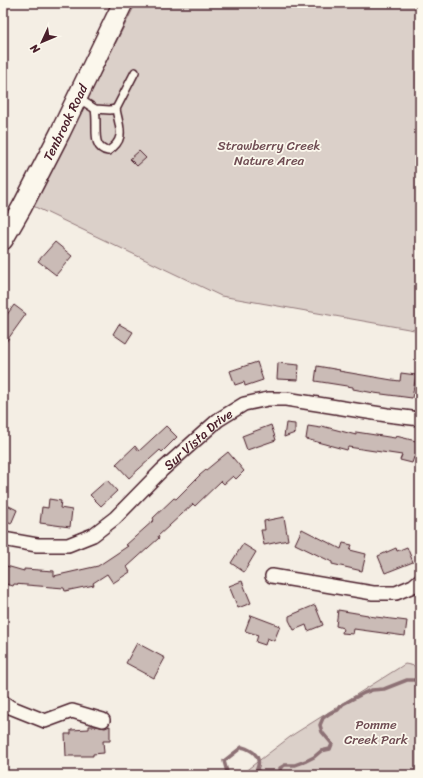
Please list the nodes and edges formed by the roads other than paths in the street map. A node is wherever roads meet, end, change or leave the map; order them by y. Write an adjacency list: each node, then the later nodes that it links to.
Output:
1 (123, 3): 3 (street, Tenbrook Road)
2 (135, 72): 5 (lane)
3 (78, 98): 4 (lane); 6 (street, Tenbrook Road)
4 (96, 109): 5 (lane); 5 (lane)
5 (116, 109)
6 (3, 240)
7 (420, 419): 8 (street, Sur Vista Drive)
8 (3, 539)
9 (272, 576): 10 (street)
10 (420, 580)
11 (3, 702): 12 (street)
12 (102, 720)

